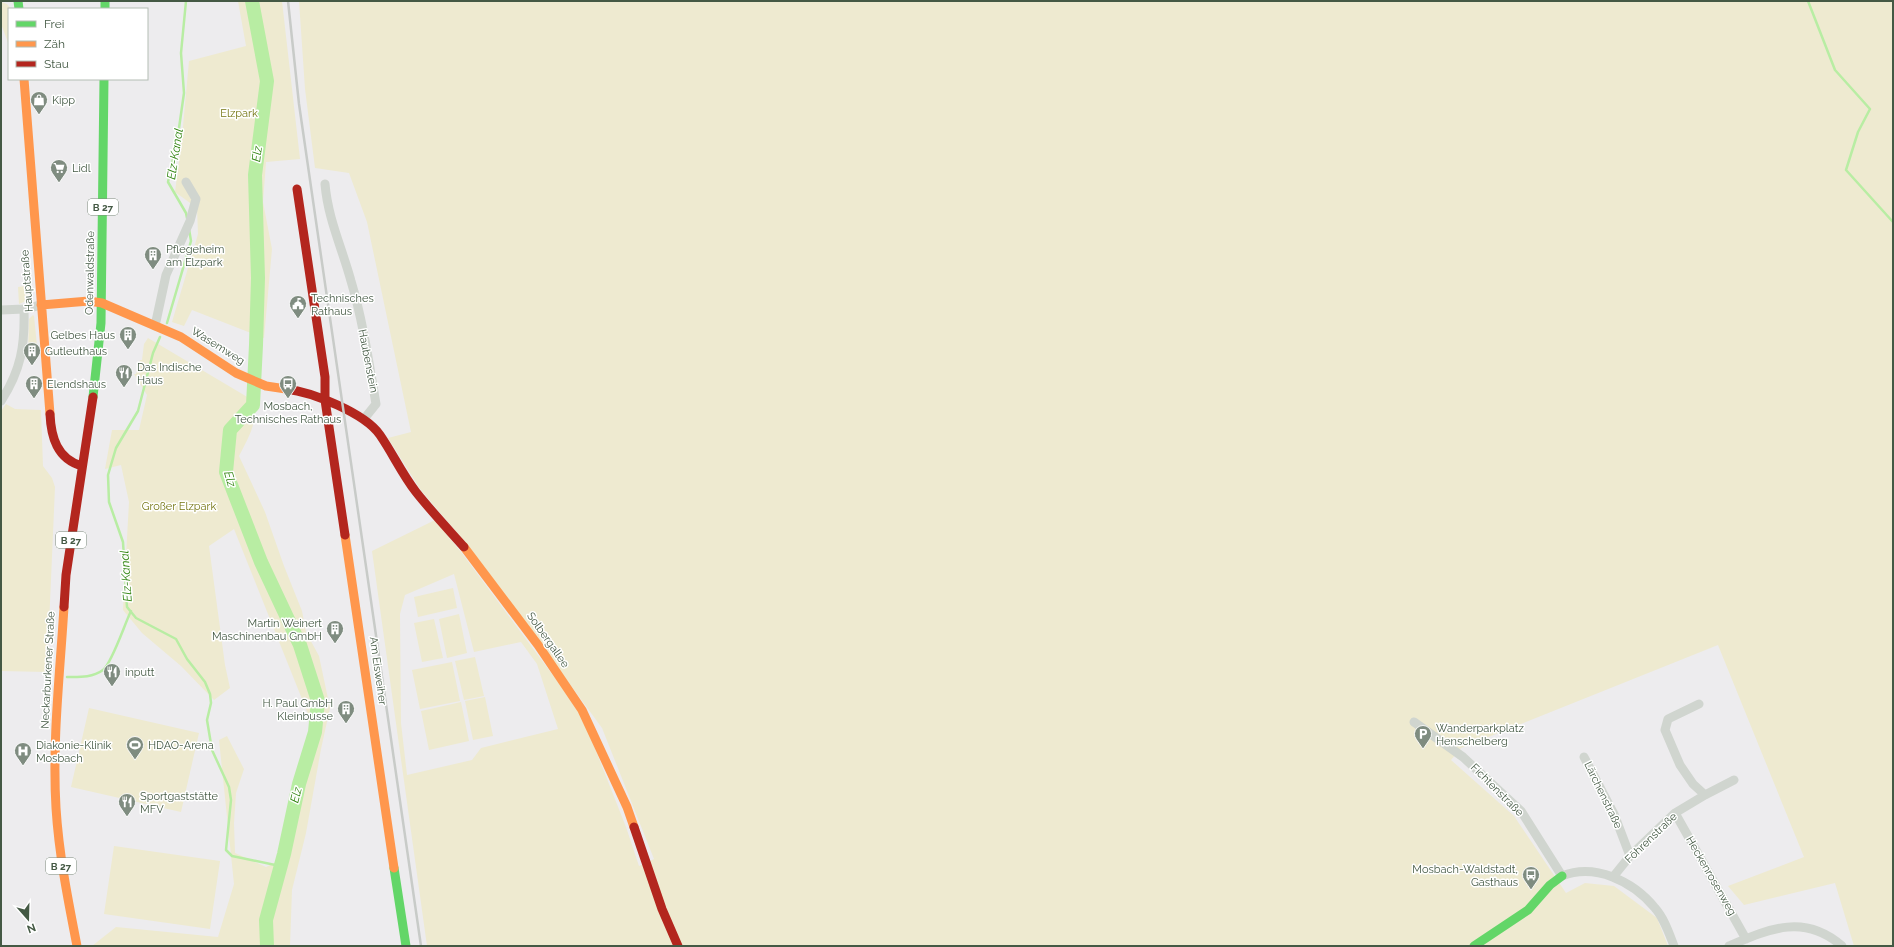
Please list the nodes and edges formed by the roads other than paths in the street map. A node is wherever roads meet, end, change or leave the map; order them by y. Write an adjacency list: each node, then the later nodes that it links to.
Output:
1 (24, 80): 7 (street, Hauptstraße)
2 (104, 80): 6 (street, Odenwaldstraße / B 27)
3 (186, 182): 10 (street)
4 (325, 184): 13 (street, Haubenstein)
5 (297, 189): 11 (street, Am Eisweiher)
6 (102, 303): 7 (street, Wasemweg); 10 (street, Wasemweg); 14 (street, Odenwaldstraße / B 27)
7 (41, 305): 8 (street); 14 (street, Hauptstraße)
8 (24, 309): 9 (street); 12 (street)
9 (1, 310)
10 (155, 326): 11 (street, Wasemweg)
11 (325, 400): 13 (street, Solbergallee); 26 (street, Am Eisweiher)
12 (1, 401)
13 (364, 419): 27 (street, Solbergallee)
14 (82, 466): 25 (street, Neckarburkener Straße / B 27)
15 (1699, 704): 19 (street)
16 (1414, 722): 22 (street, Fichtenstraße)
17 (1584, 757): 21 (street, Lärchenstraße)
18 (1734, 780): 19 (street, Föhrenstraße)
19 (1705, 795): 20 (street, Föhrenstraße)
20 (1675, 813): 21 (street, Föhrenstraße); 24 (street, Heckenrosenweg)
21 (1630, 856): 23 (street, Föhrenstraße)
22 (1562, 876): 23 (street); 28 (street)
23 (1613, 877): 29 (street)
24 (1746, 939): 30 (street); 31 (street)
25 (77, 946)
26 (406, 946)
27 (678, 946)
28 (1474, 946)
29 (1674, 946)
30 (1728, 946)
31 (1842, 946)

